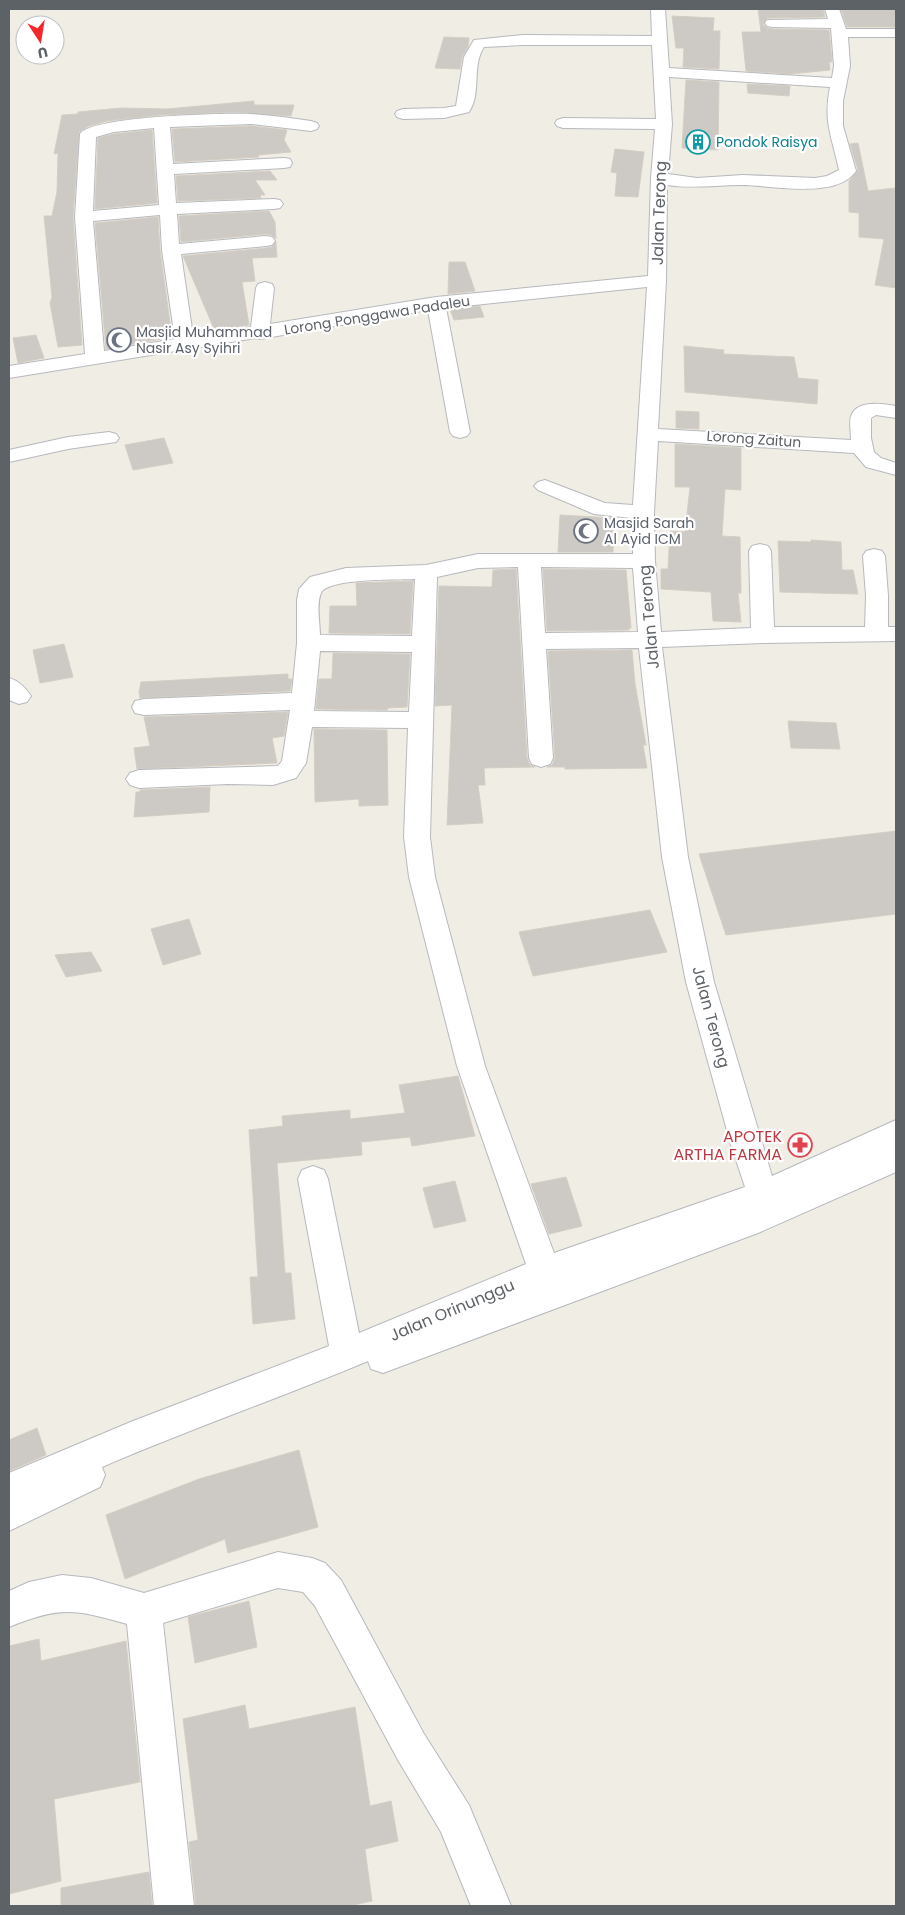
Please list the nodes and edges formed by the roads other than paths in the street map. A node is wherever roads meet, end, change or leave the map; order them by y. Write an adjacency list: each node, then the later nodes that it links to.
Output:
1 (658, 9): 6 (street, Jalan Terong)
2 (832, 9): 4 (street)
3 (772, 24): 4 (street)
4 (839, 29): 5 (street); 8 (street)
5 (896, 33)
6 (659, 41): 7 (street, Jalan Terong); 9 (street)
7 (661, 72): 8 (street); 12 (street, Jalan Terong)
8 (839, 82): 16 (street)
9 (404, 114)
10 (563, 123): 12 (street)
11 (162, 124): 13 (street); 15 (street); 19 (street)
12 (664, 124): 16 (street, Jalan Terong)
13 (311, 126)
14 (284, 163): 15 (street)
15 (165, 169): 18 (street)
16 (659, 178): 22 (street, Jalan Terong)
17 (274, 204): 18 (street)
18 (169, 209): 19 (street); 21 (street)
19 (84, 217): 29 (street)
20 (266, 241): 21 (street)
21 (171, 250): 28 (street)
22 (657, 281): 25 (street, Lorong Ponggawa Padaleu); 33 (street, Jalan Terong)
23 (472, 287): 25 (street)
24 (264, 288): 27 (street)
25 (498, 298): 26 (street, Lorong Ponggawa Padaleu)
26 (436, 303): 27 (street, Lorong Ponggawa Padaleu); 32 (street)
27 (260, 333): 28 (street, Lorong Ponggawa Padaleu)
28 (185, 344): 29 (street, Lorong Ponggawa Padaleu)
29 (95, 358): 30 (street, Lorong Ponggawa Padaleu)
30 (9, 372)
31 (896, 412): 35 (street)
32 (460, 432)
33 (647, 434): 35 (street, Lorong Zaitun); 39 (street, Jalan Terong)
34 (109, 438): 36 (street)
35 (861, 447): 37 (street)
36 (9, 456)
37 (894, 469)
38 (545, 486): 39 (street)
39 (643, 512): 43 (street, Jalan Terong)
40 (760, 551): 46 (street)
41 (874, 556): 45 (street)
42 (528, 560): 43 (street); 44 (street); 48 (street)
43 (644, 561): 47 (street, Jalan Terong)
44 (426, 572): 49 (street); 50 (street)
45 (886, 633): 46 (street)
46 (763, 635): 47 (street)
47 (650, 640): 48 (street); 59 (street, Jalan Terong)
48 (534, 641): 54 (street)
49 (309, 643): 50 (street); 52 (street)
50 (423, 644): 53 (street)
51 (144, 707): 52 (street)
52 (302, 710): 53 (street); 55 (street)
53 (421, 720): 60 (street)
54 (541, 758)
55 (139, 779)
56 (896, 1133): 59 (street, Jalan Orinunggu)
57 (896, 1158): 59 (street, Jalan Orinunggu)
58 (313, 1179): 61 (street)
59 (766, 1203): 60 (street, Jalan Orinunggu); 62 (street, Jalan Orinunggu)
60 (544, 1271): 61 (street, Jalan Orinunggu)
61 (347, 1354): 62 (street, Jalan Orinunggu)
62 (290, 1384): 63 (street, Jalan Orinunggu)
63 (251, 1398): 64 (street, Jalan Orinunggu); 65 (street, Jalan Orinunggu)
64 (9, 1490)
65 (9, 1514)
66 (9, 1609): 67 (street)
67 (144, 1610): 68 (street); 69 (street)
68 (174, 1906)
69 (491, 1906)

